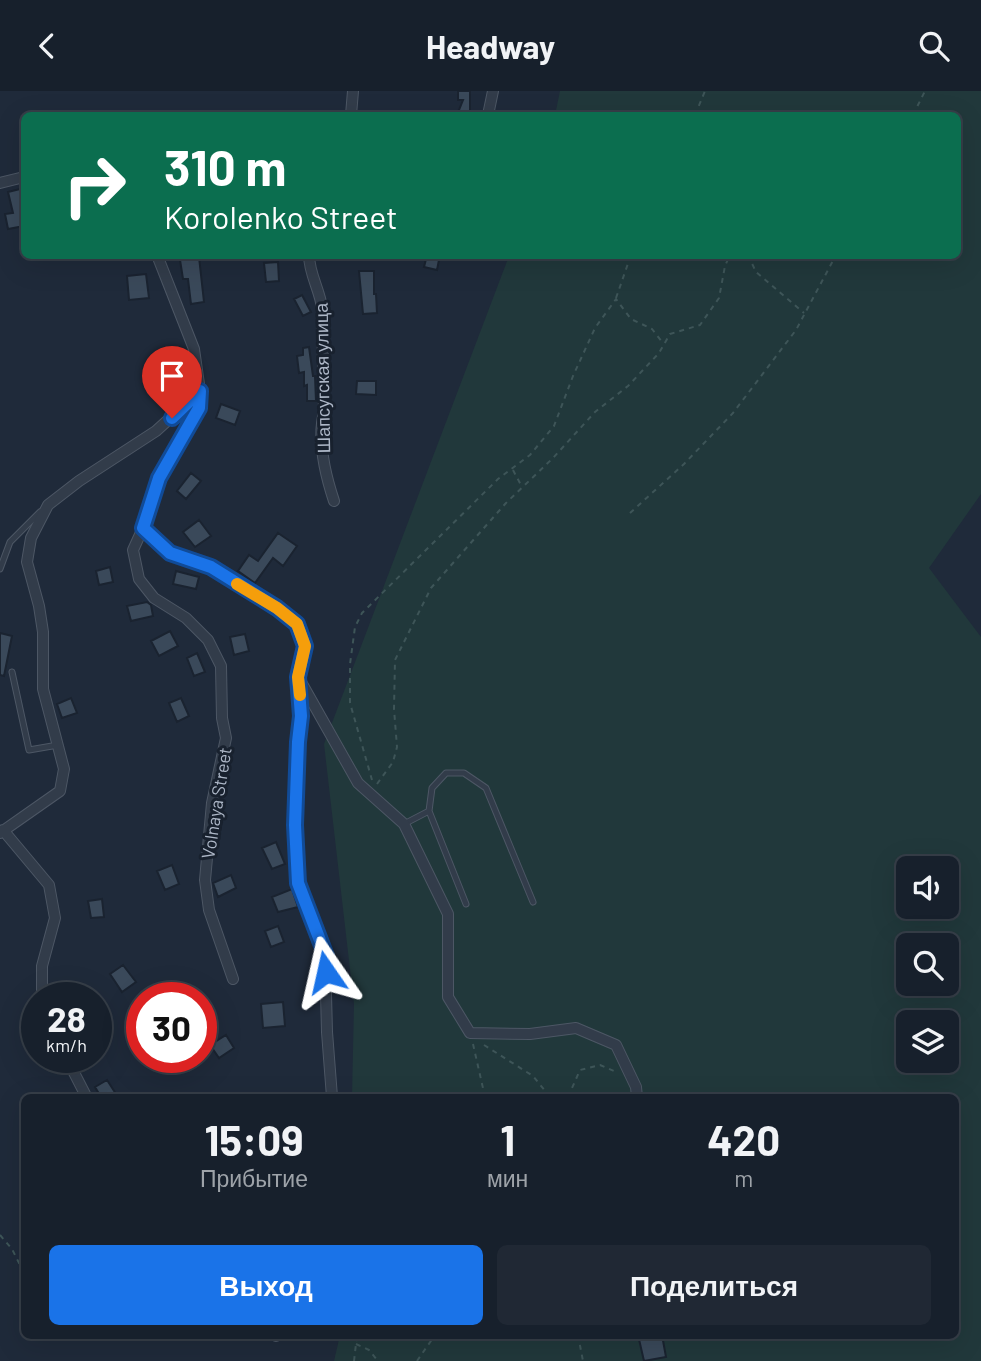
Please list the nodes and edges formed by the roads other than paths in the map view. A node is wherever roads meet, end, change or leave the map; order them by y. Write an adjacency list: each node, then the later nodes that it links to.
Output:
1 (353, 91): 3 (street)
2 (494, 91): 4 (street)
3 (351, 112)
4 (489, 112)
5 (21, 178): 6 (street)
6 (0, 183)
7 (159, 259): 9 (street)
8 (310, 259): 10 (street, Шапсугская улица)
9 (200, 391): 11 (street); 12 (street, Volnaya Street)
10 (334, 501)
11 (48, 505): 13 (lane); 16 (street)
12 (143, 528): 15 (street); 22 (street, Volnaya Street)
13 (0, 569)
14 (12, 672): 16 (lane)
15 (298, 677): 18 (street); 26 (street)
16 (58, 745): 19 (street)
17 (429, 811): 18 (lane); 20 (lane); 21 (lane)
18 (404, 824): 27 (street)
19 (2, 831): 23 (street)
20 (533, 902)
21 (466, 904)
22 (233, 979)
23 (42, 982)
24 (74, 1073): 25 (street)
25 (85, 1094)
26 (332, 1094)
27 (636, 1094)

